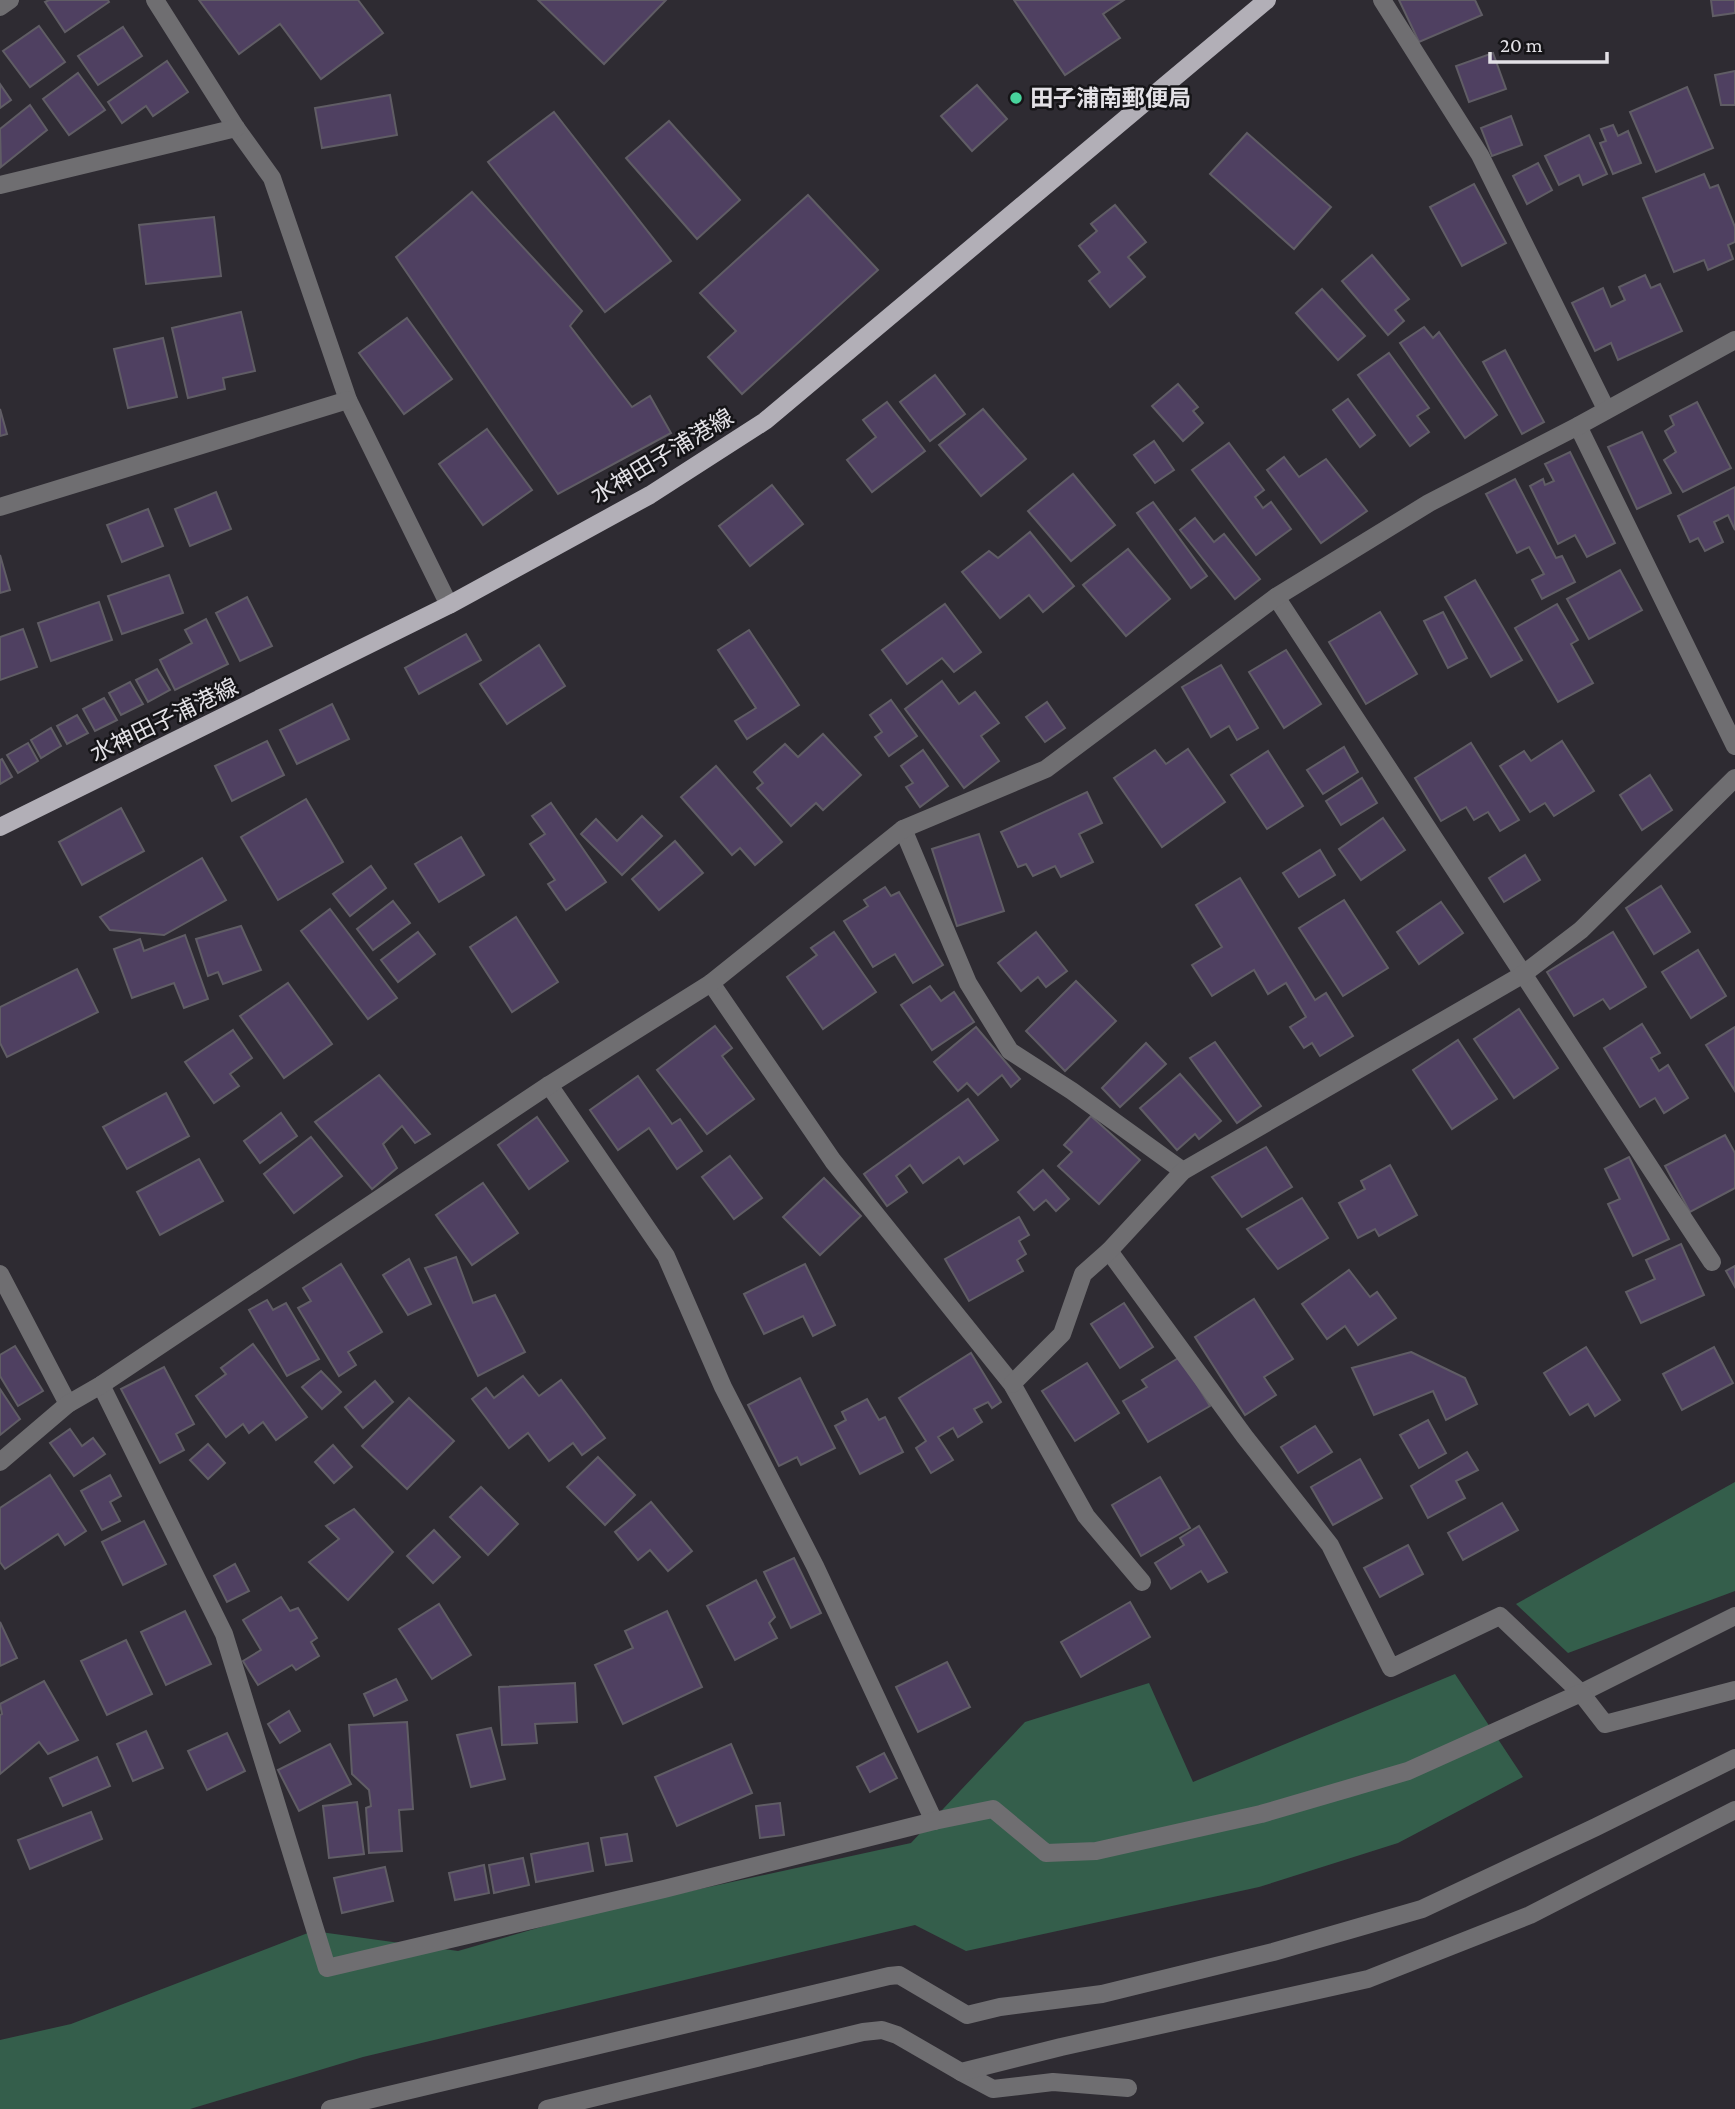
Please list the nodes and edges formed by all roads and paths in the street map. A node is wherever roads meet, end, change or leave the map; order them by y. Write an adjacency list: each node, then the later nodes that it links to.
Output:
1 (10, 0): 5 (street)
2 (155, 0): 6 (street)
3 (1267, 0): 14 (main road, 水神田子浦港線)
4 (1382, 0): 10 (street)
5 (0, 7)
6 (236, 128): 7 (street); 9 (street)
7 (0, 185)
8 (1735, 340): 10 (street)
9 (348, 400): 12 (street); 14 (street)
10 (1606, 409): 11 (street)
11 (1578, 426): 13 (street); 15 (street)
12 (0, 507)
13 (1276, 597): 18 (street); 19 (street)
14 (449, 605): 17 (main road, 水神田子浦港線)
15 (1735, 746)
16 (1735, 778): 19 (street)
17 (0, 827)
18 (902, 829): 20 (street); 22 (street)
19 (1522, 975): 22 (street); 24 (street)
20 (711, 983): 21 (street); 26 (street)
21 (549, 1085): 27 (street); 36 (street)
22 (1183, 1171): 23 (street)
23 (1109, 1251): 26 (street); 33 (street)
24 (1712, 1262)
25 (0, 1274): 28 (street)
26 (1012, 1384): 30 (street)
27 (101, 1385): 28 (street); 36 (street)
28 (68, 1404): 29 (street)
29 (0, 1462)
30 (1142, 1582)
31 (1735, 1616): 33 (street)
32 (1735, 1690): 33 (street)
33 (1581, 1693): 36 (street)
34 (1735, 1758): 39 (street)
35 (1735, 1810): 37 (street)
36 (934, 1821)
37 (961, 2072): 38 (street); 40 (street)
38 (1128, 2088)
39 (330, 2109)
40 (547, 2109)

